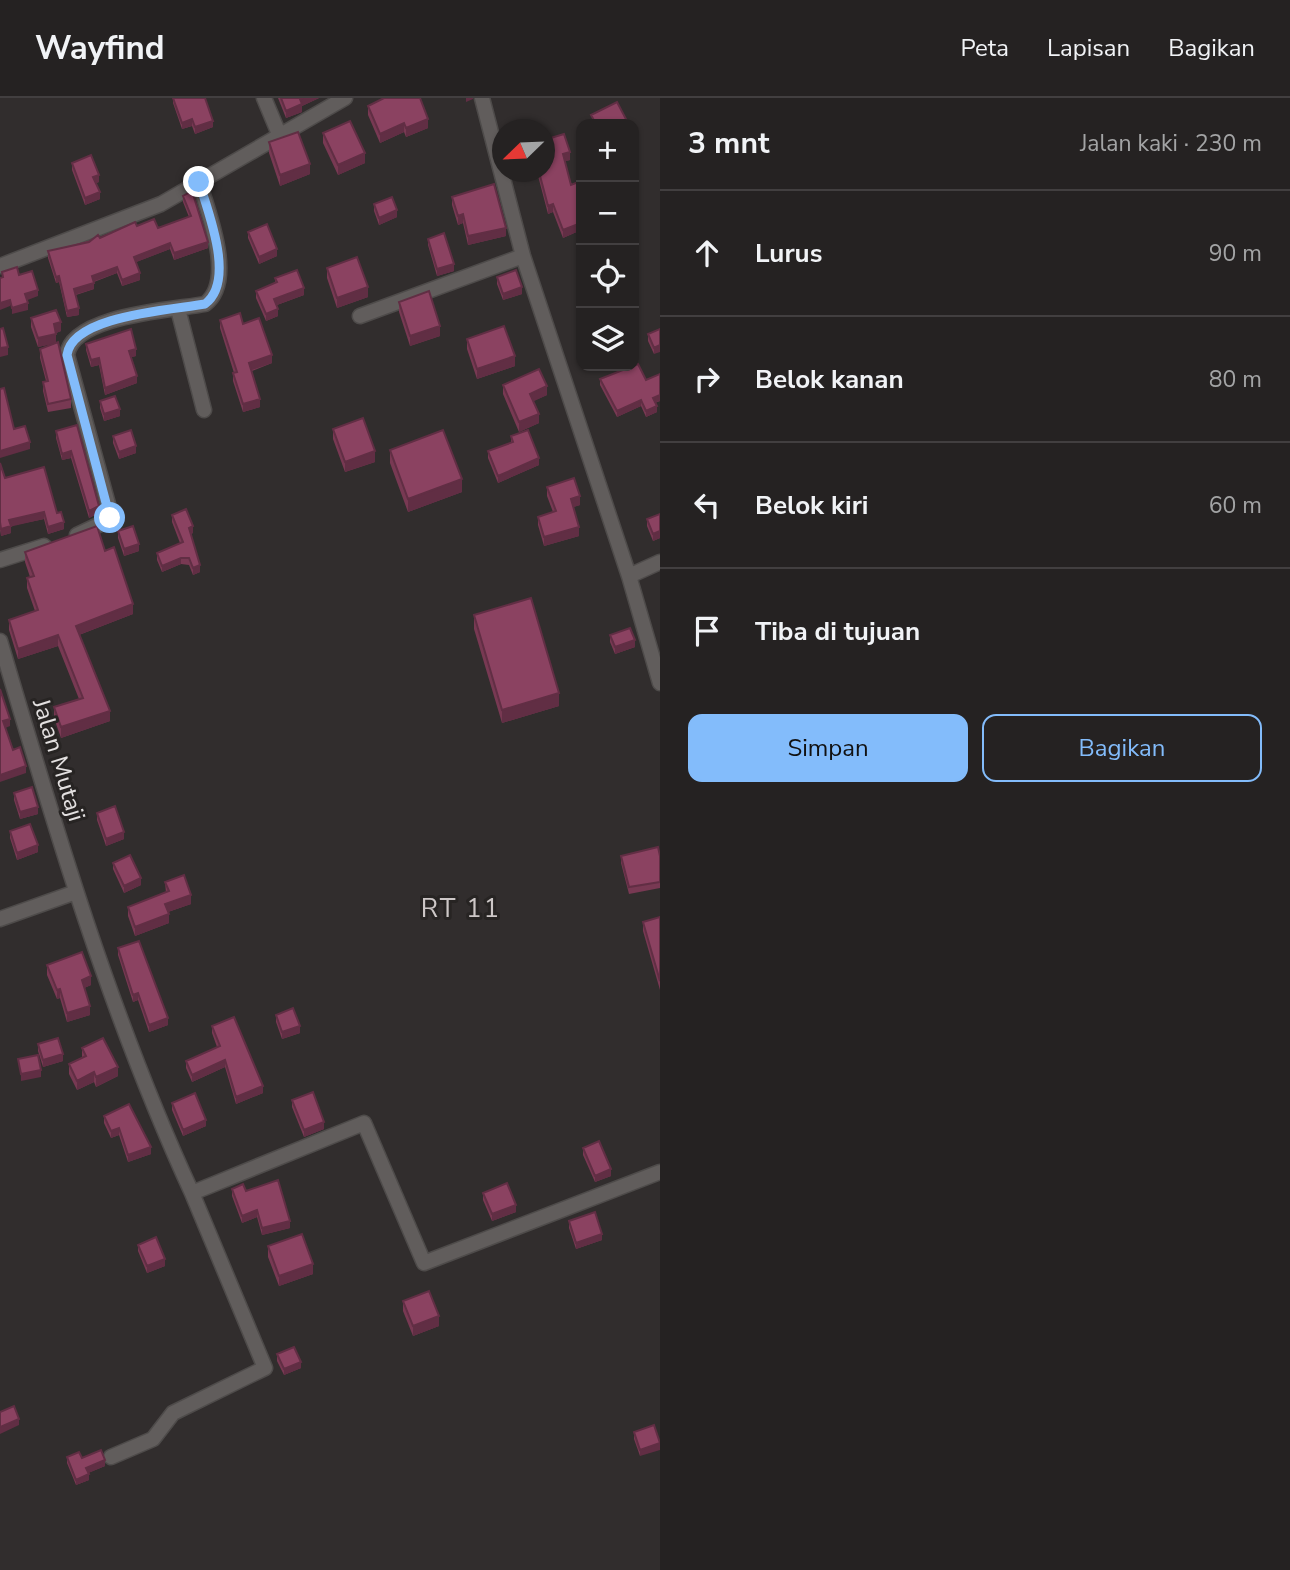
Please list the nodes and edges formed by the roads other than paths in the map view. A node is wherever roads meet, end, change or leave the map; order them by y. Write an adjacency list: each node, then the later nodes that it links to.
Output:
1 (264, 98): 4 (street)
2 (345, 98): 4 (street)
3 (482, 98): 6 (street)
4 (279, 134): 5 (street)
5 (199, 182): 7 (street); 8 (street)
6 (523, 256): 9 (street); 13 (street)
7 (0, 266)
8 (178, 309): 10 (street); 11 (street)
9 (360, 316)
10 (204, 410)
11 (0, 560)
12 (660, 562): 13 (street)
13 (629, 576): 15 (street)
14 (0, 641): 16 (street, Jalan Mutaji)
15 (660, 683)
16 (76, 892): 17 (street); 19 (street, Jalan Mutaji)
17 (0, 919)
18 (660, 1172): 19 (street)
19 (192, 1193): 20 (street, Jalan Mutaji)
20 (111, 1457)

